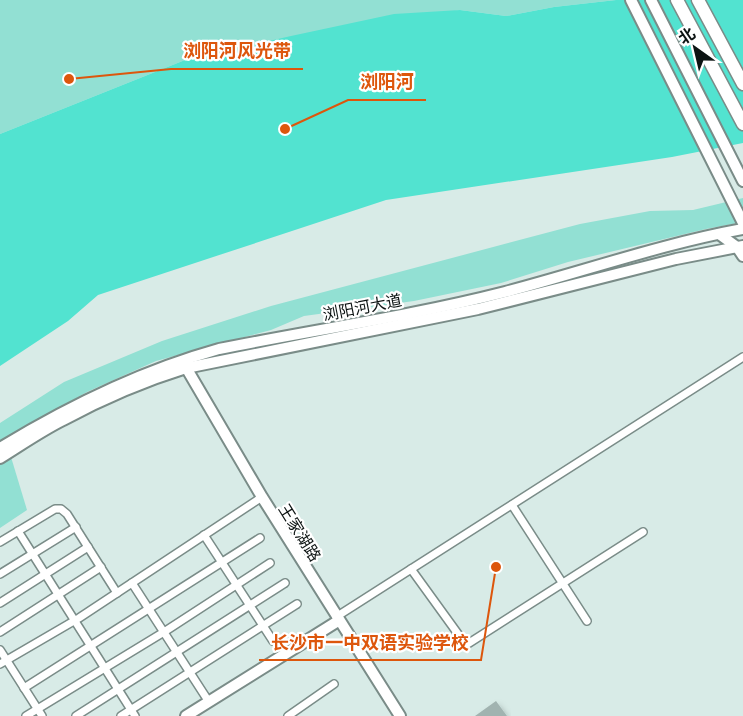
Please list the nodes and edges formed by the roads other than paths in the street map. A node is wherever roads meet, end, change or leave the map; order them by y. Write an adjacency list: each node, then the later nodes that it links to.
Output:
1 (631, 0): 8 (main road)
2 (651, 0): 7 (main road)
3 (678, 0): 6 (highway)
4 (698, 0): 5 (highway)
5 (743, 84)
6 (743, 124)
7 (743, 181)
8 (743, 223)
9 (743, 229): 10 (main road, 浏阳河大道)
10 (719, 234): 11 (main road); 13 (main road, 浏阳河大道)
11 (741, 250): 13 (main road, 浏阳河大道)
12 (743, 357): 17 (street)
13 (184, 364): 14 (main road, 浏阳河大道); 15 (main road, 浏阳河大道); 16 (main road, 王家湖路)
14 (0, 448)
15 (0, 458)
16 (262, 497): 21 (street); 42 (main road, 王家湖路)
17 (512, 505): 29 (street); 34 (street)
18 (76, 527): 19 (street); 24 (street); 25 (street)
19 (18, 531): 23 (street); 25 (street)
20 (643, 532): 34 (street)
21 (204, 535): 26 (street); 32 (street)
22 (260, 538): 26 (street)
23 (0, 542)
24 (88, 547): 28 (street); 31 (street)
25 (32, 553): 30 (street); 31 (street)
26 (222, 562): 35 (street); 41 (street)
27 (270, 563): 35 (street)
28 (101, 567): 36 (street); 37 (street)
29 (411, 569): 34 (street); 42 (street)
30 (0, 574)
31 (45, 575): 37 (street); 38 (street)
32 (132, 583): 36 (street); 41 (street)
33 (285, 583): 40 (street)
34 (562, 583): 44 (street)
35 (237, 584): 40 (street); 47 (street)
36 (117, 593): 43 (street)
37 (58, 595): 43 (street); 46 (street)
38 (0, 603)
39 (297, 604): 45 (street)
40 (251, 605): 45 (street); 51 (street)
41 (150, 610): 47 (street); 49 (street)
42 (337, 619): 58 (main road); 67 (main road, 王家湖路)
43 (74, 621): 49 (street); 52 (street)
44 (587, 621)
45 (263, 625): 48 (street); 54 (street)
46 (0, 632)
47 (164, 632): 51 (street); 53 (street)
48 (273, 641)
49 (90, 647): 53 (street); 56 (street)
50 (0, 650): 52 (street)
51 (178, 653): 54 (street); 57 (street)
52 (3, 662): 56 (street)
53 (104, 669): 57 (street); 59 (street)
54 (190, 673): 58 (street); 60 (street)
55 (334, 684): 66 (street)
56 (24, 688): 59 (street)
57 (118, 690): 60 (street); 63 (street)
58 (209, 702): 65 (main road)
59 (38, 709): 61 (street); 62 (street)
60 (133, 713): 64 (street)
61 (26, 716)
62 (42, 716)
63 (76, 716)
64 (121, 716)
65 (186, 716)
66 (288, 716)
67 (400, 716)

